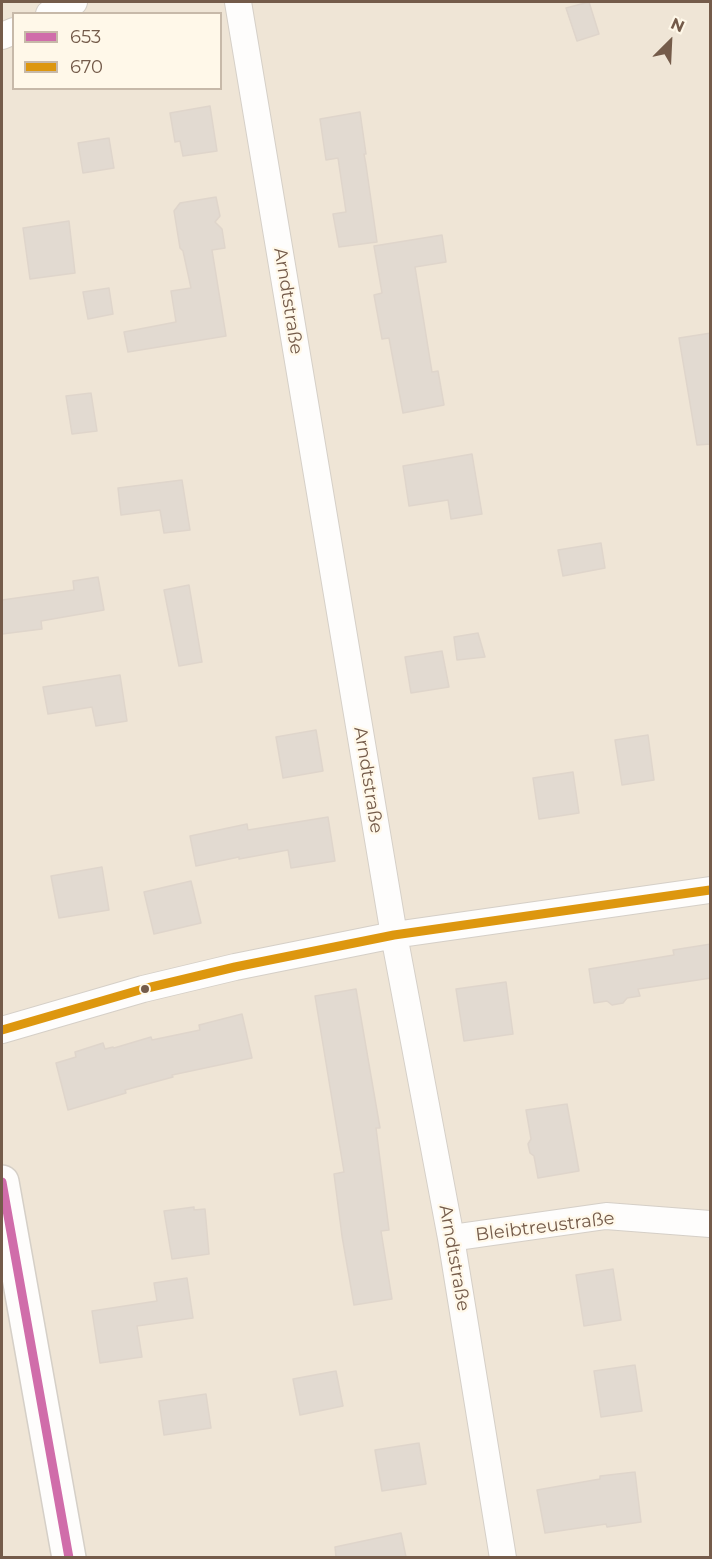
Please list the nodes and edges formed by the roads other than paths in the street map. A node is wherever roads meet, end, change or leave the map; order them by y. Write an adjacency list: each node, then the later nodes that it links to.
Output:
1 (74, 2): 3 (street)
2 (238, 2): 5 (street, Arndtstraße)
3 (53, 12)
4 (711, 890): 5 (street)
5 (394, 934): 6 (street); 9 (street, Arndtstraße)
6 (2, 1030)
7 (2, 1182): 10 (street)
8 (711, 1224): 9 (street, Bleibtreustraße)
9 (451, 1238): 11 (street, Arndtstraße)
10 (69, 1557)
11 (503, 1557)

